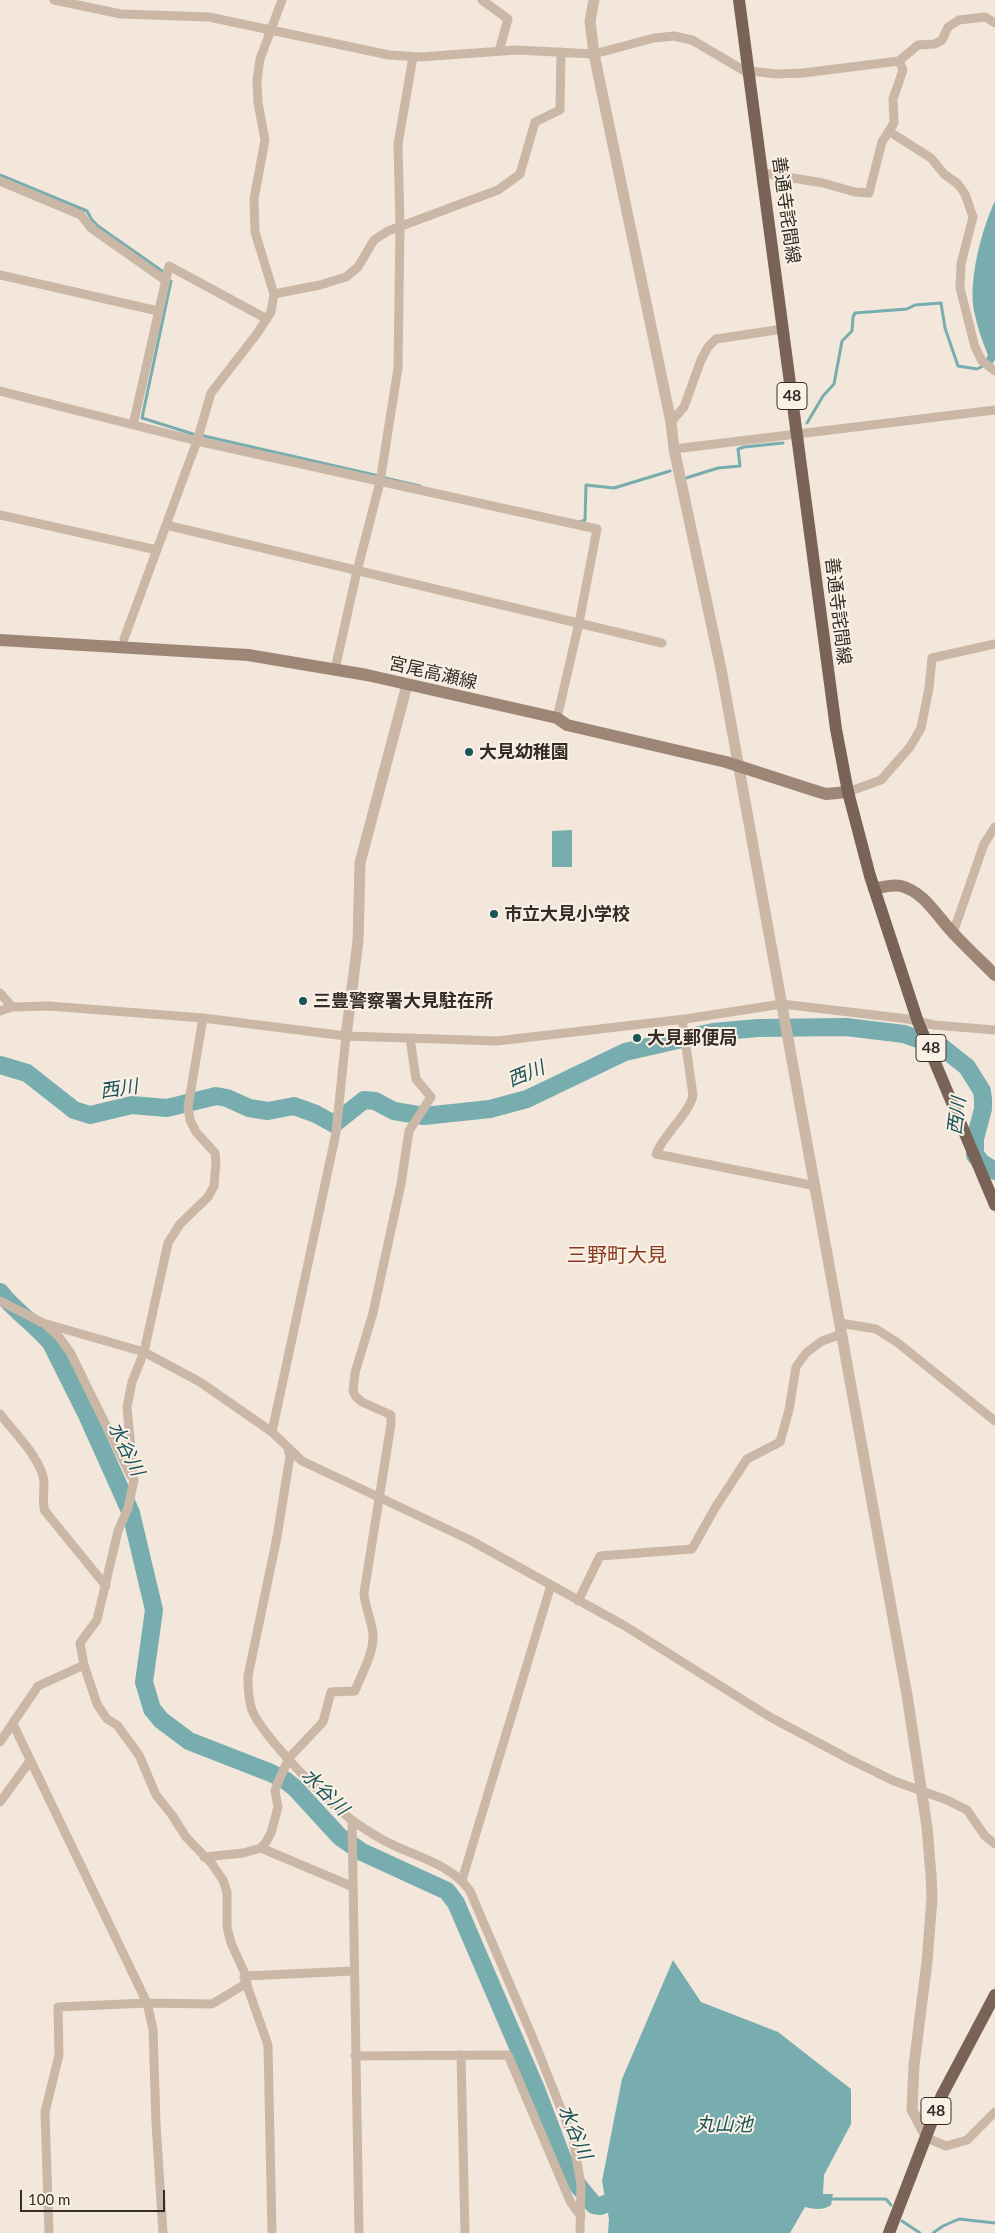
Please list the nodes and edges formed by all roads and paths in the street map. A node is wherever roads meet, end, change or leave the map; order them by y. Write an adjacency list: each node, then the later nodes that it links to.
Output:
1 (54, 0): 7 (street)
2 (282, 0): 7 (street)
3 (482, 0): 8 (street)
4 (594, 0): 10 (street)
5 (739, 0): 13 (main road, 善通寺詫間線 / 48)
6 (995, 23): 12 (street)
7 (269, 30): 11 (street); 20 (street)
8 (499, 51): 9 (street); 11 (street)
9 (561, 52): 10 (street); 17 (street)
10 (594, 54): 13 (street); 27 (street)
11 (413, 57): 17 (street)
12 (899, 61): 13 (street); 14 (street)
13 (749, 71): 15 (main road, 善通寺詫間線 / 48)
14 (890, 132): 15 (street); 24 (street)
15 (763, 173): 23 (main road, 善通寺詫間線 / 48)
16 (0, 181): 19 (street)
17 (400, 226): 20 (street); 32 (street)
18 (0, 276): 21 (street)
19 (165, 280): 21 (street); 22 (street)
20 (274, 294): 22 (street)
21 (158, 311): 28 (street)
22 (267, 319): 30 (street)
23 (783, 329): 27 (street); 29 (main road, 善通寺詫間線 / 48)
24 (995, 371)
25 (0, 391): 28 (street)
26 (995, 410): 29 (street)
27 (671, 422): 31 (street)
28 (133, 425): 30 (street)
29 (798, 434): 31 (street); 46 (main road, 善通寺詫間線 / 48)
30 (197, 441): 32 (street); 34 (street)
31 (674, 449): 45 (street)
32 (380, 482): 36 (street); 37 (street)
33 (0, 515): 35 (street)
34 (166, 524): 35 (street); 36 (street)
35 (157, 550): 38 (street)
36 (357, 571): 37 (street); 42 (street)
37 (579, 624): 40 (street); 44 (street)
38 (124, 639)
39 (0, 640): 42 (main road, 宮尾高瀬線)
40 (662, 643)
41 (995, 644): 46 (street)
42 (335, 669): 43 (main road, 宮尾高瀬線)
43 (407, 685): 44 (main road, 宮尾高瀬線); 59 (street)
44 (557, 718): 45 (main road, 宮尾高瀬線)
45 (739, 766): 46 (main road, 宮尾高瀬線); 52 (street)
46 (848, 792): 48 (main road, 善通寺詫間線 / 48)
47 (995, 826): 49 (street)
48 (874, 889): 49 (main road); 57 (main road, 善通寺詫間線 / 48)
49 (952, 933): 50 (main road)
50 (995, 975)
51 (0, 993): 53 (street)
52 (782, 1004): 56 (street); 57 (street); 61 (street)
53 (12, 1007): 54 (street); 55 (street)
54 (0, 1011)
55 (203, 1018): 59 (street); 66 (street)
56 (682, 1019): 60 (street); 61 (street)
57 (918, 1022): 58 (street); 62 (main road, 善通寺詫間線 / 48)
58 (995, 1030)
59 (346, 1036): 60 (street); 69 (street)
60 (410, 1038): 72 (street)
61 (816, 1186): 65 (street)
62 (995, 1205)
63 (0, 1301): 64 (street)
64 (43, 1323): 66 (street); 71 (street)
65 (841, 1328): 68 (street); 75 (street); 81 (street)
66 (144, 1352): 69 (street); 71 (street)
67 (0, 1414): 73 (street)
68 (995, 1421)
69 (272, 1432): 70 (street)
70 (288, 1448): 72 (street); 79 (street)
71 (134, 1480): 73 (street)
72 (379, 1497): 74 (street); 79 (street)
73 (106, 1586): 76 (street)
74 (551, 1586): 75 (street); 87 (street)
75 (578, 1601): 81 (street)
76 (84, 1665): 77 (street); 86 (street)
77 (13, 1724): 78 (street); 80 (street)
78 (0, 1742)
79 (289, 1758): 83 (street); 85 (street)
80 (30, 1761): 82 (street); 92 (street)
81 (921, 1792): 84 (street); 96 (street)
82 (0, 1802)
83 (352, 1820): 87 (street); 88 (street)
84 (995, 1844)
85 (261, 1848): 86 (street); 88 (street)
86 (204, 1856): 90 (street)
87 (462, 1880): 97 (street)
88 (351, 1886): 89 (street)
89 (353, 1971): 90 (street); 94 (street)
90 (246, 1979): 92 (street); 100 (street)
91 (995, 1994): 96 (main road, 48)
92 (147, 2003): 98 (street); 99 (street)
93 (461, 2055): 94 (street); 97 (street); 102 (street)
94 (355, 2056): 101 (street)
95 (995, 2112): 96 (street)
96 (927, 2138): 104 (main road, 48)
97 (581, 2216): 103 (street)
98 (49, 2233)
99 (163, 2233)
100 (272, 2233)
101 (359, 2233)
102 (465, 2233)
103 (580, 2233)
104 (889, 2233)

